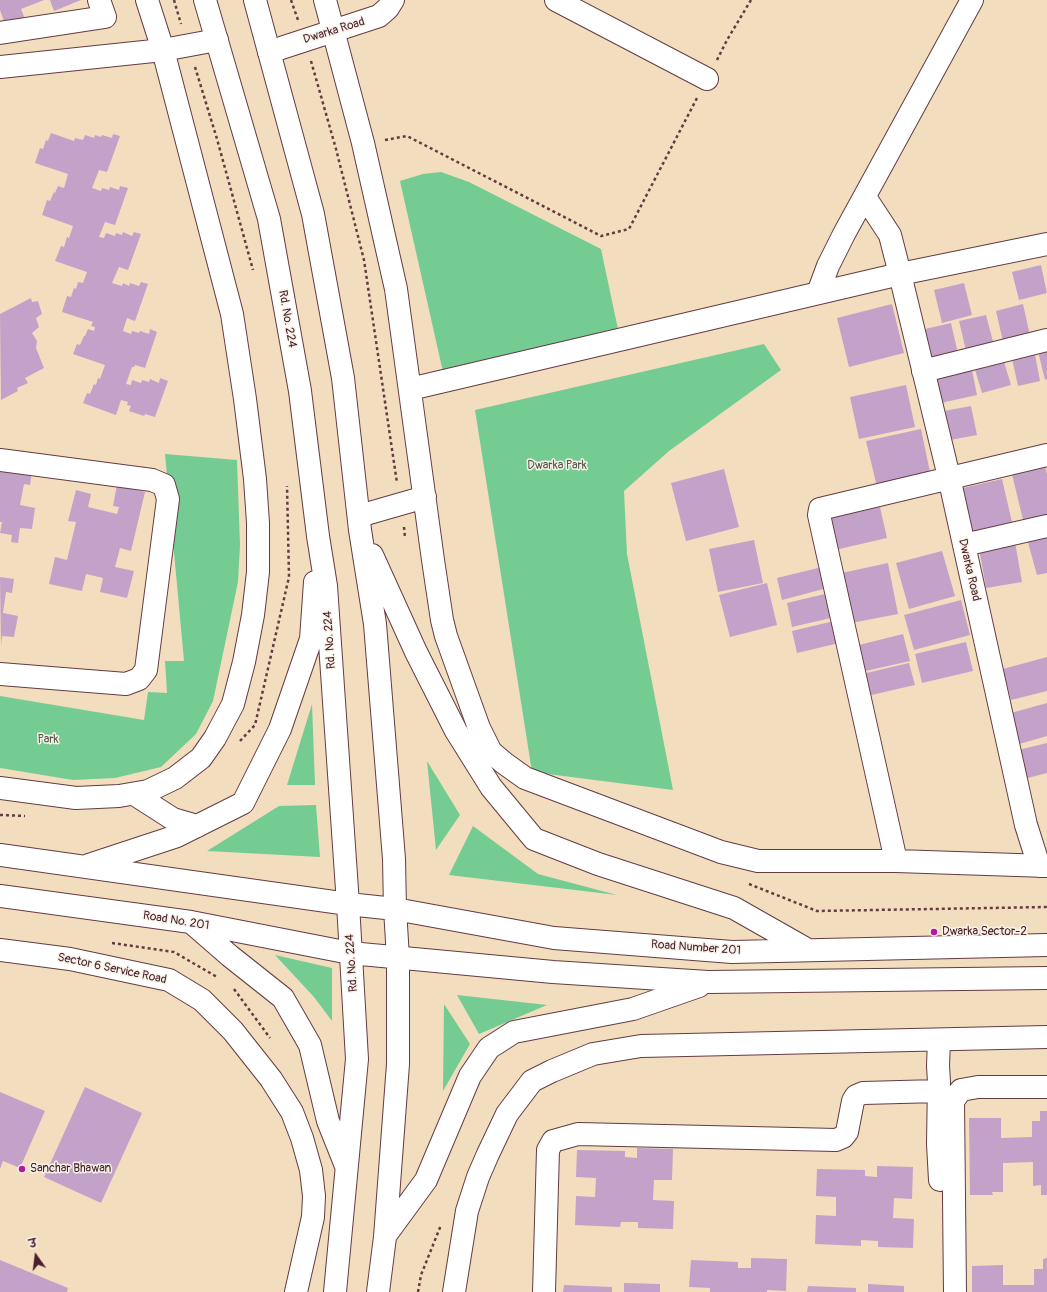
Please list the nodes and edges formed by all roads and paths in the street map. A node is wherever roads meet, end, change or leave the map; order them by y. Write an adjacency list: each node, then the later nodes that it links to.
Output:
1 (98, 0): 13 (street)
2 (147, 0): 17 (street)
3 (174, 0): 16 (path)
4 (205, 0): 15 (street, Rd. No. 224)
5 (255, 0): 18 (street)
6 (291, 0): 14 (path)
7 (325, 0): 12 (street)
8 (393, 0): 12 (street, Dwarka Road)
9 (556, 0): 20 (street)
10 (751, 0): 20 (path)
11 (969, 1): 23 (street)
12 (333, 30): 14 (street, Dwarka Road); 21 (street)
13 (0, 33)
14 (305, 39): 18 (street, Dwarka Road); 22 (path)
15 (217, 40): 16 (street); 39 (street, Rd. No. 224)
16 (188, 46): 17 (street); 26 (path)
17 (163, 50): 19 (street); 45 (street)
18 (269, 52): 37 (street)
19 (0, 67)
20 (707, 79): 21 (path)
21 (363, 144): 22 (path); 30 (street)
22 (336, 149): 36 (path)
23 (865, 196): 25 (street, Dwarka Road); 27 (street)
24 (1047, 244): 25 (street)
25 (900, 274): 27 (street); 29 (street, Dwarka Road)
26 (255, 277)
27 (818, 293): 30 (street)
28 (1047, 340): 29 (street)
29 (923, 371): 33 (street, Dwarka Road)
30 (410, 389): 35 (street)
31 (1047, 455): 33 (street)
32 (0, 460): 42 (street)
33 (949, 478): 41 (street, Dwarka Road); 50 (street)
34 (287, 485): 43 (path)
35 (424, 497): 36 (street); 50 (street)
36 (400, 504): 37 (street); 40 (path)
37 (360, 523): 57 (street); 61 (street)
38 (1047, 526): 41 (street)
39 (318, 536): 48 (street); 55 (street, Rd. No. 224)
40 (407, 543)
41 (964, 545): 51 (street, Dwarka Road)
42 (0, 674)
43 (236, 746)
44 (0, 788): 45 (street)
45 (134, 794): 48 (street)
46 (0, 815): 47 (path)
47 (31, 816)
48 (197, 826): 52 (street)
49 (0, 855): 52 (street)
50 (896, 861): 51 (street)
51 (1043, 866)
52 (84, 867): 55 (street)
53 (744, 882): 56 (path)
54 (0, 896): 58 (street, Road No. 201)
55 (348, 904): 57 (street, Road Number 201); 62 (street, Rd. No. 224)
56 (1047, 907)
57 (395, 909): 61 (street, Road Number 201); 63 (street)
58 (191, 922): 62 (street, Road No. 201); 70 (street)
59 (1047, 945): 61 (street, Road Number 201)
60 (0, 950): 73 (street, Sector 6 Service Road)
61 (808, 950)
62 (350, 953): 63 (street); 70 (street, Rd. No. 224)
63 (398, 958): 65 (street); 72 (street)
64 (1047, 978): 65 (street)
65 (708, 982): 72 (street)
66 (1047, 1037): 67 (street)
67 (939, 1040): 69 (street); 77 (street)
68 (1047, 1087): 80 (street)
69 (938, 1091): 78 (street); 79 (street)
70 (347, 1168): 74 (street, Rd. No. 224)
71 (443, 1220): 76 (path)
72 (385, 1237): 75 (street)
73 (296, 1292)
74 (335, 1292)
75 (378, 1292)
76 (418, 1292)
77 (454, 1292)
78 (544, 1292)
79 (943, 1292)
80 (955, 1292)

